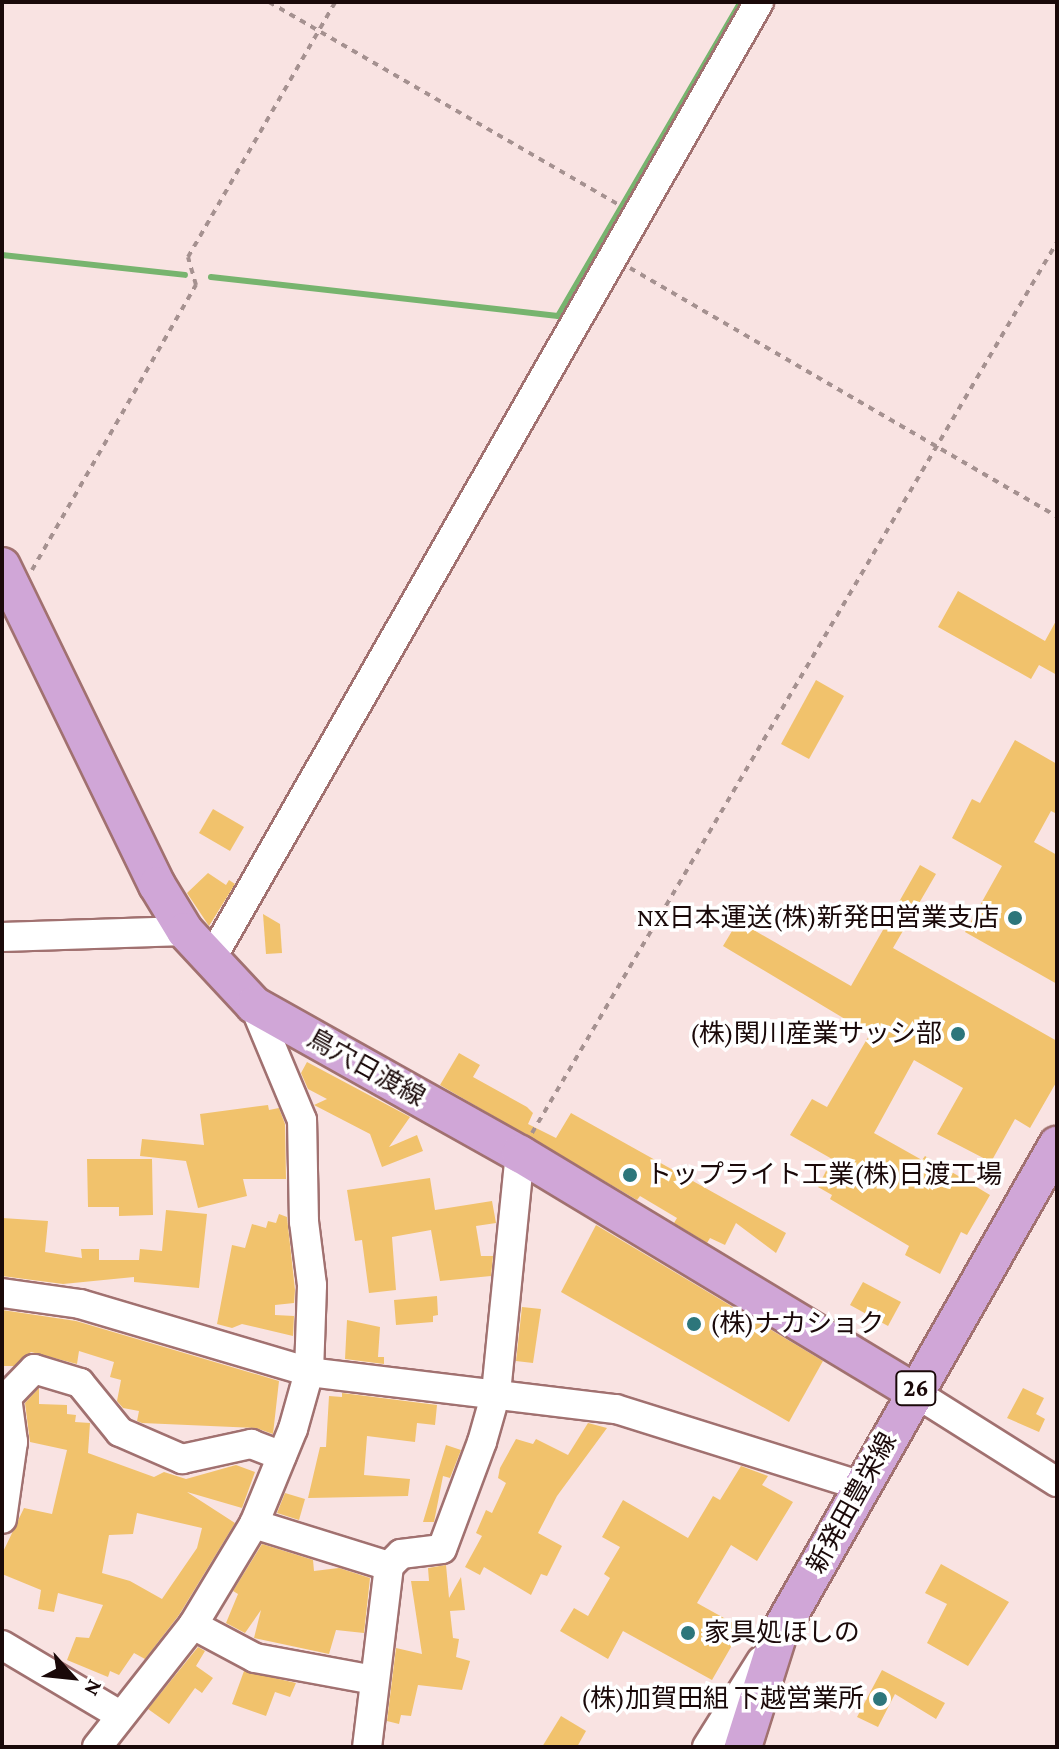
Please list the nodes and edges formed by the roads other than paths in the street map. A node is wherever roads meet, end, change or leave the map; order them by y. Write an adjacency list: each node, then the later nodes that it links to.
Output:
1 (759, 2): 5 (street)
2 (9, 580): 3 (main road, 鳥穴日渡線)
3 (185, 931): 4 (street); 5 (main road, 鳥穴日渡線)
4 (2, 937)
5 (210, 961): 6 (main road, 鳥穴日渡線)
6 (254, 1005): 8 (main road, 鳥穴日渡線); 10 (street)
7 (1057, 1145): 11 (main road, 新発田豊栄線 / 26)
8 (520, 1154): 11 (main road, 鳥穴日渡線); 12 (street)
9 (2, 1293): 10 (street)
10 (309, 1372): 12 (street); 13 (street)
11 (914, 1392): 14 (street); 15 (main road, 新発田豊栄線 / 26)
12 (496, 1393): 15 (street); 18 (street)
13 (282, 1456): 16 (street); 17 (street)
14 (1057, 1482)
15 (861, 1486): 20 (main road, 新発田豊栄線 / 26)
16 (2, 1519)
17 (254, 1524): 18 (street); 19 (street)
18 (389, 1566): 22 (street)
19 (193, 1625): 22 (street); 23 (street)
20 (779, 1633): 26 (street); 27 (main road, 新発田豊栄線 / 26)
21 (2, 1645): 23 (street)
22 (374, 1680): 25 (street)
23 (120, 1715): 24 (street)
24 (97, 1747)
25 (367, 1747)
26 (707, 1747)
27 (743, 1747)

